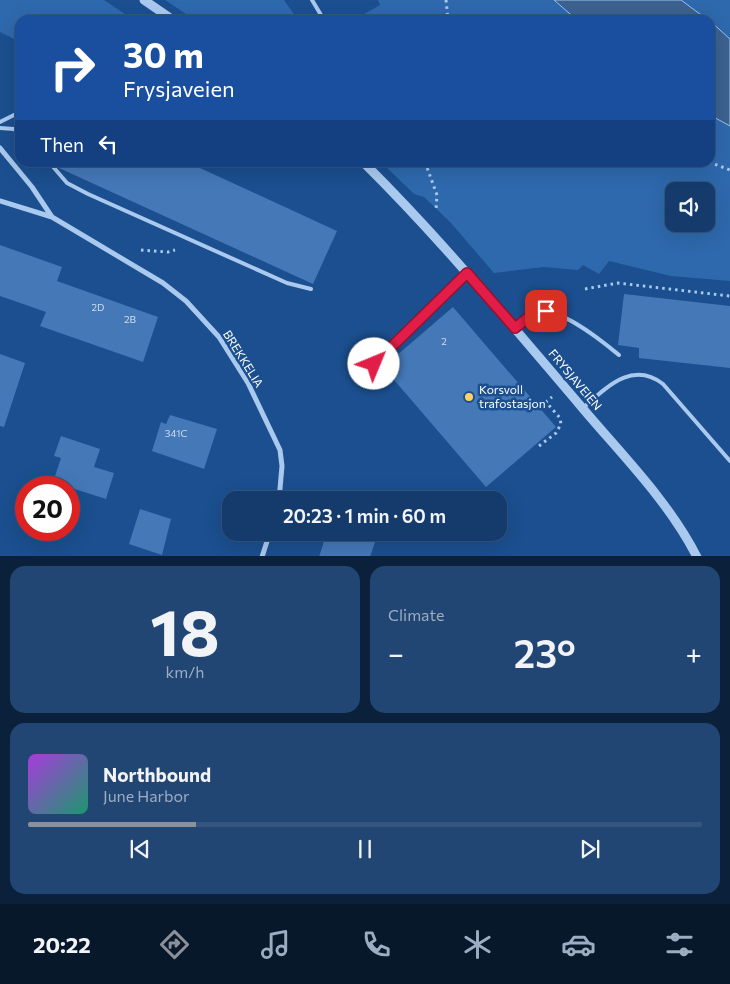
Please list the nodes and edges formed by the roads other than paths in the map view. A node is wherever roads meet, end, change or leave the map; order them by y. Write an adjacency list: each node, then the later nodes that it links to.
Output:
1 (144, 0): 3 (street)
2 (312, 0): 4 (lane)
3 (166, 15)
4 (321, 15)
5 (15, 114): 6 (lane)
6 (0, 122)
7 (0, 128): 8 (lane)
8 (15, 130)
9 (0, 148): 10 (street, BREKKELIA)
10 (15, 166)
11 (16, 167): 15 (street, BREKKELIA)
12 (53, 167): 17 (lane)
13 (368, 167): 16 (street, FRYSJAVEIEN)
14 (0, 201): 15 (street, BREKKELIA)
15 (52, 217): 23 (street, BREKKELIA)
16 (467, 273): 18 (street, FRYSJAVEIEN); 20 (lane)
17 (311, 289)
18 (515, 328): 19 (lane); 21 (street, FRYSJAVEIEN)
19 (619, 355)
20 (374, 364)
21 (583, 408): 22 (lane); 26 (street, FRYSJAVEIEN)
22 (730, 461)
23 (280, 491)
24 (267, 541): 25 (street)
25 (262, 556)
26 (697, 556)

